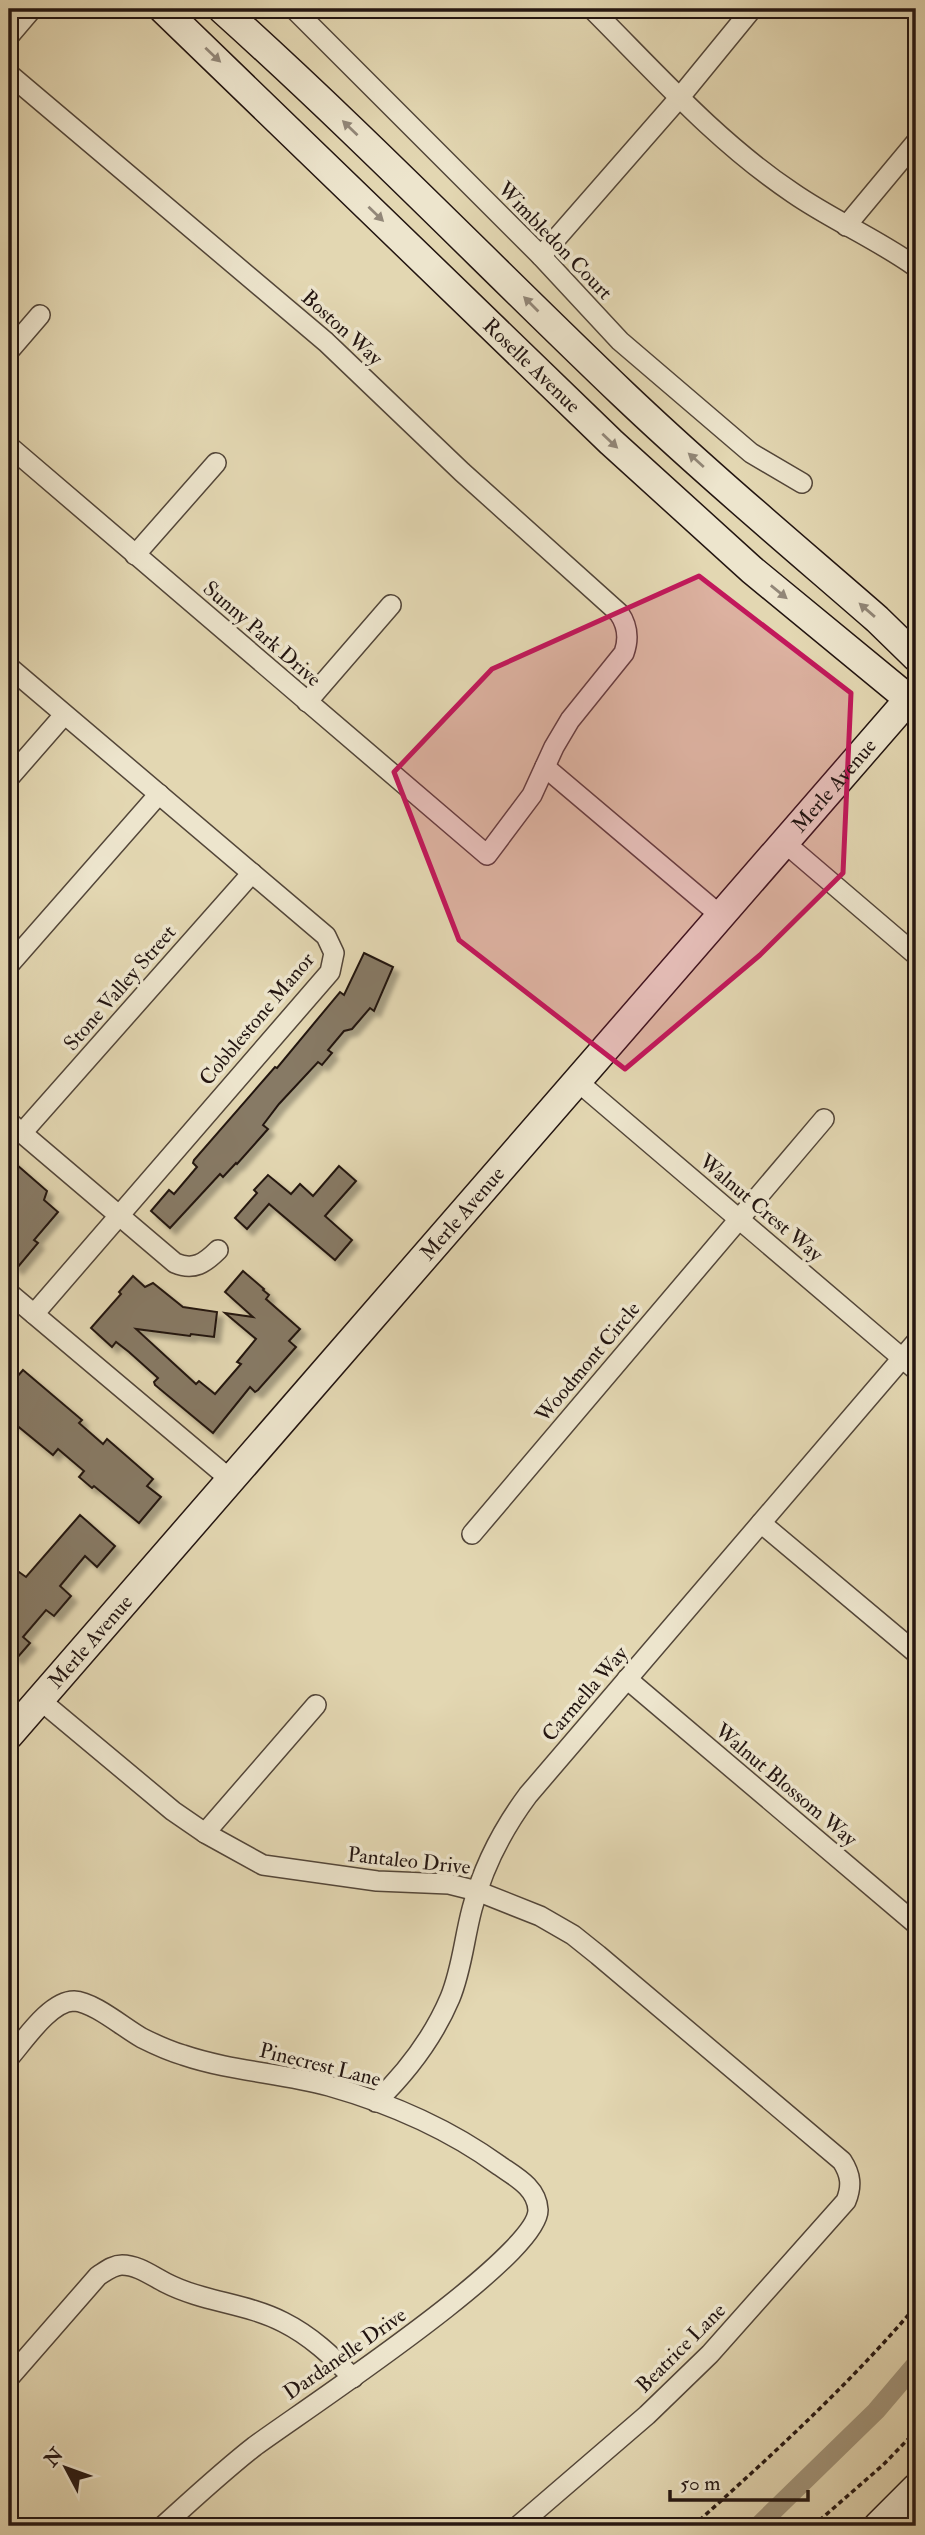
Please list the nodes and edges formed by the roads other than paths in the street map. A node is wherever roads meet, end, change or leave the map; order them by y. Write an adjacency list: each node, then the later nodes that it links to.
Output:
1 (32, 9): 7 (street)
2 (163, 9): 23 (main road, Roselle Avenue, one-way to 23)
3 (222, 9): 21 (main road, Roselle Avenue, one-way to 3)
4 (294, 9): 12 (street, Wimbledon Court)
5 (592, 9): 9 (street)
6 (752, 9): 9 (street)
7 (9, 36)
8 (9, 74): 26 (street, Boston Way)
9 (680, 97): 11 (street); 12 (street)
10 (916, 142): 11 (street)
11 (846, 226): 13 (street)
12 (541, 257): 18 (street, Wimbledon Court)
13 (916, 267)
14 (40, 315): 15 (street)
15 (9, 351)
16 (9, 446): 19 (street, Sunny Park Drive)
17 (216, 463): 19 (street)
18 (802, 484)
19 (135, 555): 24 (street, Sunny Park Drive)
20 (391, 605): 24 (street)
21 (916, 657)
22 (9, 667): 25 (street, Cobblestone Manor)
23 (914, 698): 29 (main road, Merle Avenue)
24 (307, 702): 26 (street, Sunny Park Drive)
25 (64, 715): 27 (street); 28 (street, Cobblestone Manor)
26 (545, 767): 31 (street)
27 (9, 778)
28 (159, 794): 30 (street, Cobblestone Manor); 33 (street)
29 (785, 843): 31 (main road, Merle Avenue); 32 (street)
30 (252, 873): 36 (street, Stone Valley Street); 37 (street, Cobblestone Manor)
31 (721, 916): 34 (main road, Merle Avenue)
32 (916, 955)
33 (9, 965)
34 (577, 1081): 38 (street, Walnut Crest Way); 44 (main road, Merle Avenue)
35 (824, 1119): 38 (street, Woodmont Circle)
36 (15, 1128): 37 (street)
37 (119, 1216): 39 (street); 41 (street, Cobblestone Manor)
38 (738, 1219): 43 (street, Walnut Crest Way); 46 (street, Woodmont Circle)
39 (218, 1250)
40 (9, 1293): 41 (street)
41 (34, 1314): 44 (street)
42 (916, 1342): 43 (street, Carmella Way)
43 (909, 1364): 45 (street, Carmella Way)
44 (231, 1480): 49 (main road, Merle Avenue)
45 (761, 1523): 47 (street); 48 (street, Carmella Way)
46 (472, 1534)
47 (916, 1653)
48 (627, 1679): 53 (street, Carmella Way); 54 (street, Walnut Blossom Way)
49 (40, 1700): 51 (main road, Merle Avenue); 52 (street, Pantaleo Drive)
50 (316, 1705): 52 (street)
51 (9, 1735)
52 (205, 1833): 53 (street, Pantaleo Drive)
53 (477, 1891): 56 (street, Carmella Way); 57 (street, Pantaleo Drive)
54 (916, 1924)
55 (9, 2058): 56 (street, Pinecrest Lane)
56 (376, 2102): 58 (street, Pinecrest Lane)
57 (851, 2180): 63 (street, Beatrice Lane)
58 (538, 2208): 60 (street, Dardanelle Drive)
59 (9, 2378): 60 (street)
60 (353, 2378): 62 (street, Dardanelle Drive)
61 (916, 2488): 64 (main road)
62 (163, 2526)
63 (518, 2526)
64 (878, 2526)

